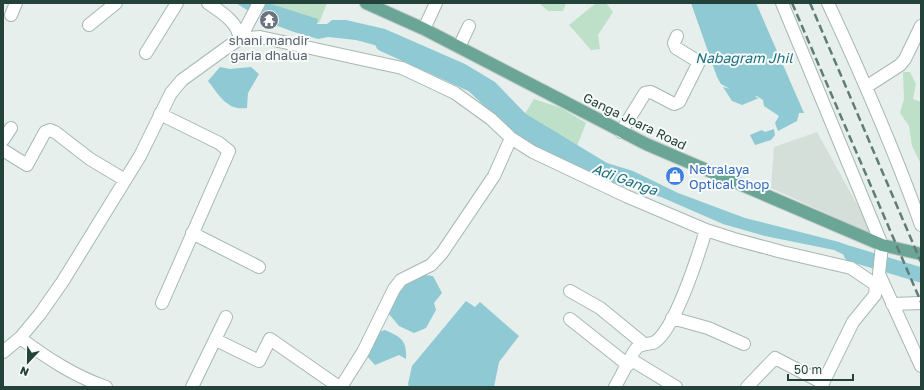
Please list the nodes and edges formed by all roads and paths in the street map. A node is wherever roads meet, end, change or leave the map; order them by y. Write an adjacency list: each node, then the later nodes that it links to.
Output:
1 (16, 3): 10 (street)
2 (116, 3): 11 (street)
3 (177, 3): 18 (street)
4 (208, 3): 16 (street)
5 (259, 3): 16 (street)
6 (436, 3): 14 (street)
7 (782, 3): 30 (street)
8 (829, 3): 19 (street)
9 (369, 4): 14 (main road, Ganga Joara Road)
10 (11, 15)
11 (89, 25)
12 (469, 26): 17 (street)
13 (921, 26): 19 (street)
14 (424, 29): 17 (main road, Ganga Joara Road)
15 (677, 36): 22 (street)
16 (240, 39): 20 (street); 23 (street)
17 (459, 47): 22 (main road, Ganga Joara Road)
18 (146, 54)
19 (866, 87): 27 (street)
20 (160, 114): 26 (street); 29 (street)
21 (11, 128): 24 (street)
22 (621, 132): 30 (main road, Ganga Joara Road)
23 (511, 138): 28 (street); 51 (street)
24 (3, 140)
25 (3, 150): 26 (street)
26 (125, 180): 41 (street)
27 (921, 225)
28 (706, 230): 33 (street); 39 (street)
29 (192, 233): 32 (street); 35 (street)
30 (882, 245): 31 (main road, Ganga Joara Road); 33 (street)
31 (921, 254)
32 (259, 267)
33 (880, 282): 37 (street); 48 (street)
34 (570, 291): 43 (street)
35 (162, 303)
36 (921, 303): 37 (street)
37 (892, 304): 47 (street)
38 (226, 317): 42 (street)
39 (672, 318): 43 (street); 44 (street)
40 (570, 319): 46 (street)
41 (20, 338): 45 (street); 49 (street)
42 (216, 340): 50 (street); 51 (street)
43 (644, 344): 46 (street)
44 (744, 344)
45 (3, 352)
46 (629, 362): 52 (street); 53 (street)
47 (921, 366)
48 (824, 385): 54 (street)
49 (106, 387)
50 (192, 387)
51 (340, 387)
52 (615, 387)
53 (676, 387)
54 (747, 387)

